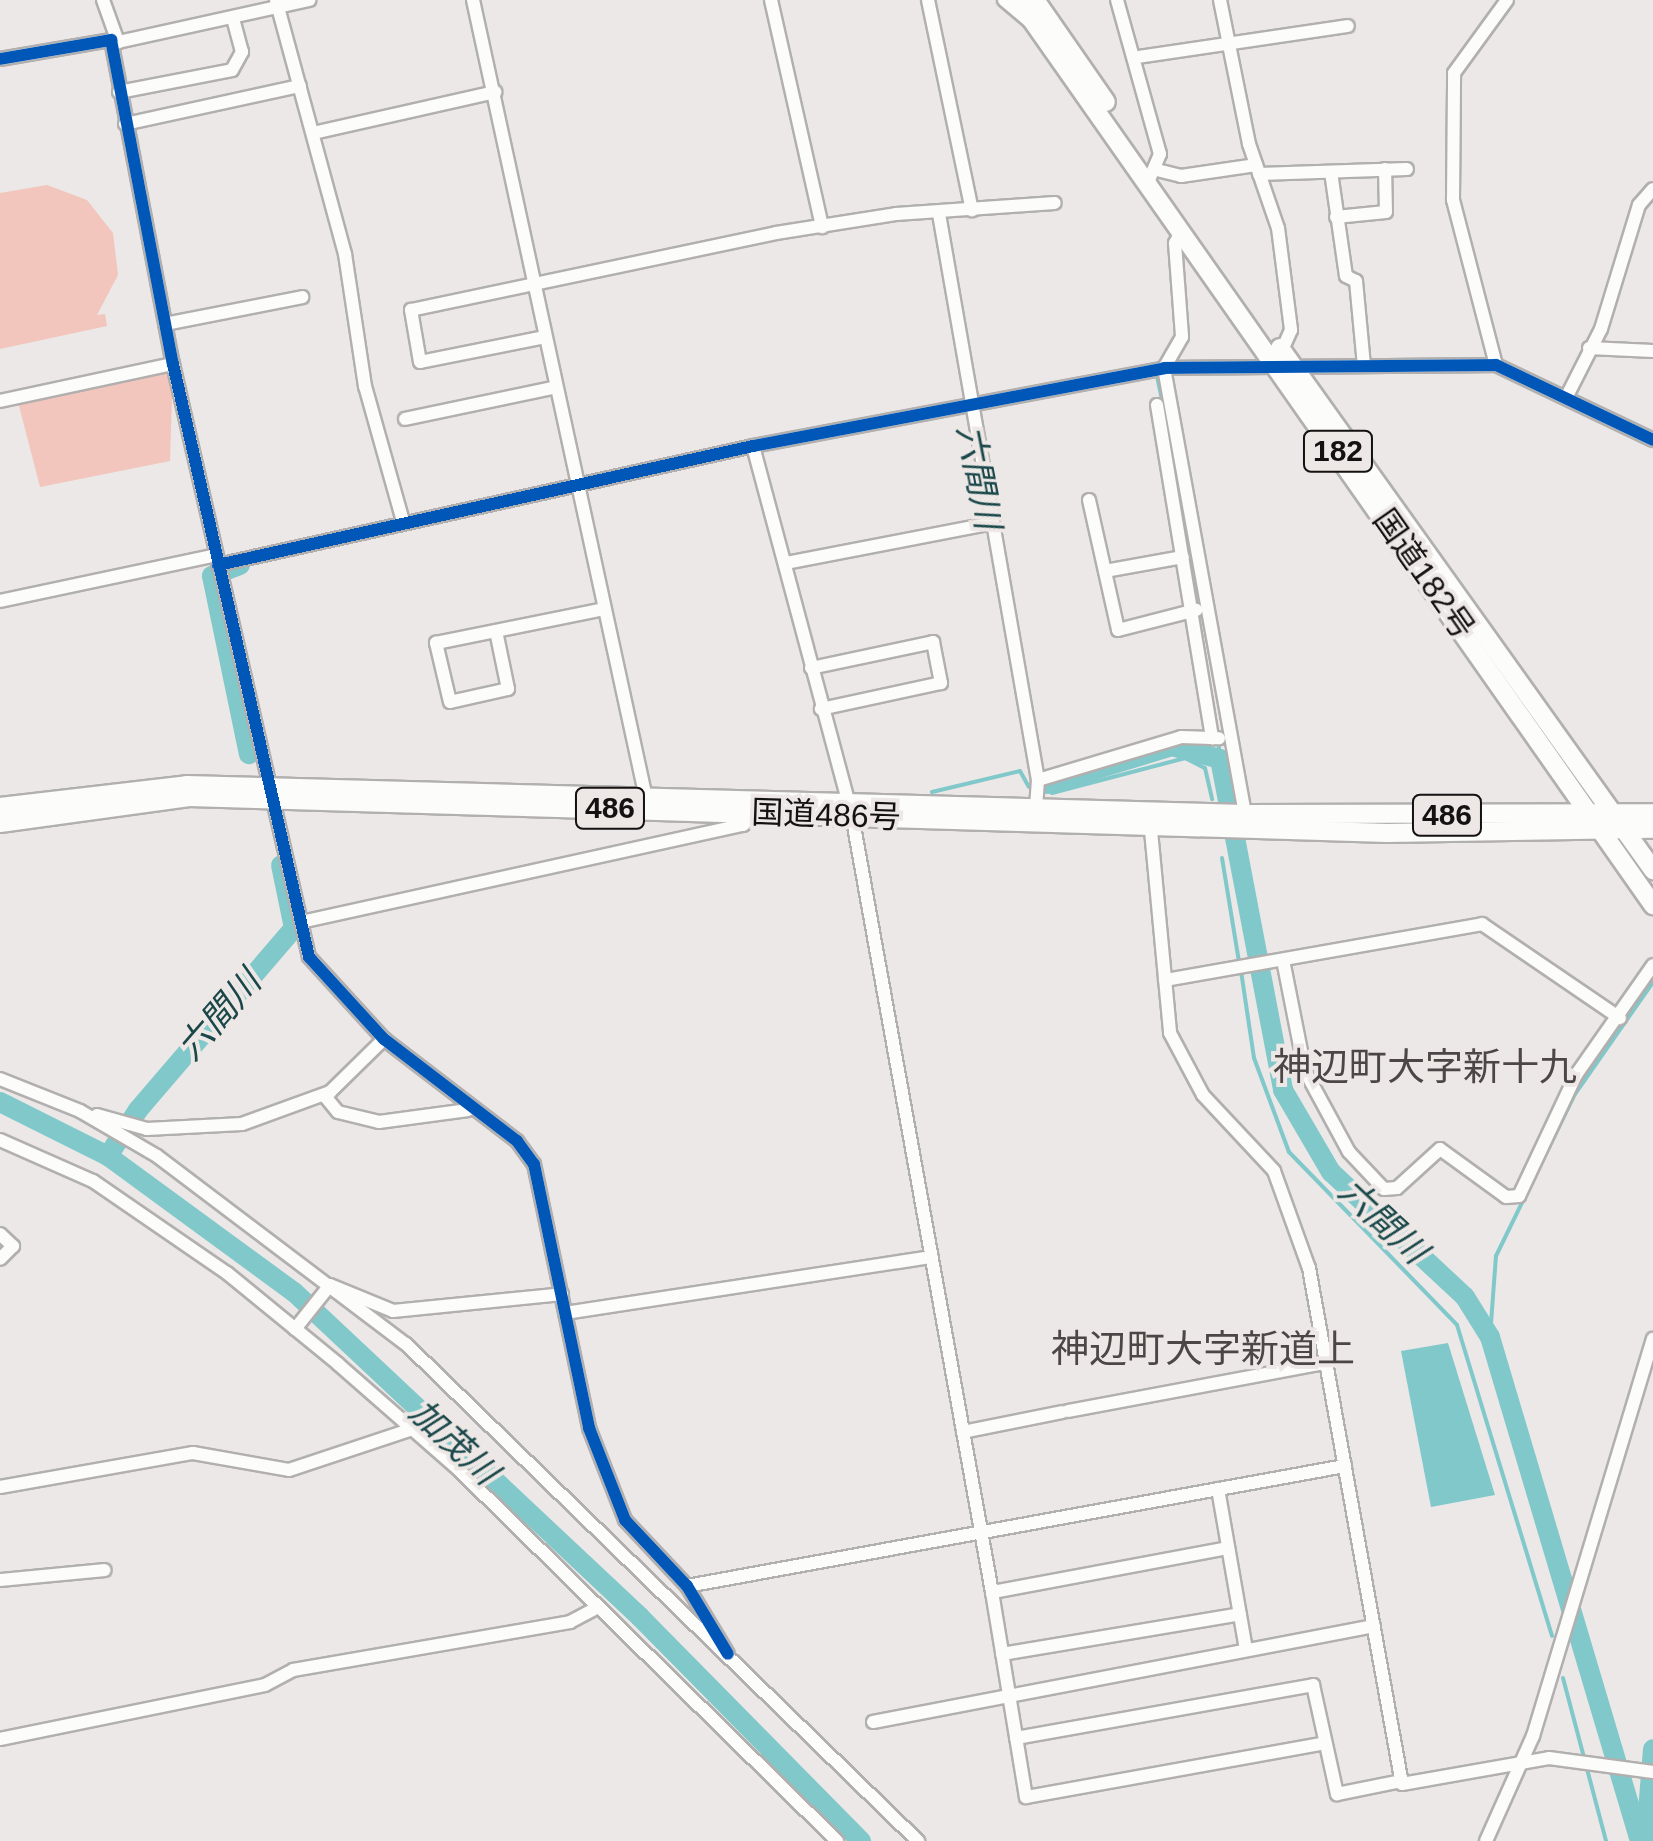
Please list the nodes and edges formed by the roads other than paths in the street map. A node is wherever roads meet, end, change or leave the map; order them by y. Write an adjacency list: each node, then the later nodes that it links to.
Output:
1 (103, 0): 16 (street)
2 (309, 0): 12 (street)
3 (474, 0): 22 (street)
4 (770, 0): 35 (street)
5 (928, 0): 32 (street)
6 (1004, 0): 13 (street)
7 (1018, 0): 13 (highway, 国道182号 / 182)
8 (1035, 0): 13 (highway, 国道182号 / 182)
9 (1118, 0): 18 (street)
10 (1220, 0): 17 (street)
11 (1506, 0): 45 (street)
12 (277, 4): 14 (street); 20 (street)
13 (1043, 14): 29 (highway, 国道182号 / 182)
14 (233, 18): 16 (street); 21 (street)
15 (1348, 26): 17 (street)
16 (111, 40): 19 (street); 21 (street)
17 (1230, 41): 18 (street); 26 (street)
18 (1138, 56): 29 (street)
19 (0, 59)
20 (300, 86): 23 (street); 24 (street)
21 (119, 92): 23 (street)
22 (495, 92): 24 (street); 37 (street)
23 (124, 124): 39 (street)
24 (313, 133): 57 (street)
25 (1407, 169): 27 (street)
26 (1258, 170): 28 (street); 29 (street); 43 (street)
27 (1385, 170): 28 (street); 34 (street)
28 (1331, 172): 34 (street)
29 (1154, 176): 36 (highway, 国道182号 / 182); 43 (highway, 国道182号 / 182)
30 (1653, 189): 41 (street)
31 (1055, 203): 32 (street)
32 (972, 210): 33 (street)
33 (939, 214): 35 (street); 50 (street)
34 (1336, 217): 46 (street)
35 (822, 227): 37 (street)
36 (1182, 230): 43 (highway, 国道182号 / 182); 47 (street)
37 (537, 286): 40 (street); 40 (street)
38 (302, 297): 39 (street)
39 (165, 324): 44 (street)
40 (545, 338): 48 (street)
41 (1590, 348): 42 (street); 49 (street)
42 (1653, 352)
43 (1286, 362): 46 (street); 47 (street); 81 (highway, 国道182号 / 182)
44 (173, 364): 51 (street); 60 (street)
45 (1496, 364): 46 (street); 49 (street)
46 (1364, 366)
47 (1164, 368): 50 (street); 59 (street)
48 (552, 388): 52 (street); 55 (street)
49 (1567, 396): 53 (street)
50 (972, 401): 54 (street); 58 (street)
51 (0, 402)
52 (405, 420)
53 (1653, 440)
54 (754, 450): 55 (street); 61 (street)
55 (578, 486): 57 (street); 64 (street)
56 (1088, 500): 62 (street)
57 (403, 521): 60 (street)
58 (993, 523): 61 (street); 70 (street)
59 (1187, 556): 62 (street); 65 (street)
60 (217, 560): 63 (street); 71 (street)
61 (786, 563): 67 (street)
62 (1105, 571): 65 (street)
63 (0, 601)
64 (599, 610): 66 (street); 72 (street)
65 (1197, 610): 69 (street)
66 (496, 631): 66 (street)
67 (810, 668): 68 (street); 68 (street)
68 (821, 709): 74 (street)
69 (1219, 738): 70 (street); 79 (street)
70 (1038, 780): 75 (street)
71 (267, 792): 72 (highway, 国道486号 / 486); 73 (highway, 国道486号 / 486); 80 (highway, 国道486号 / 486); 85 (street)
72 (647, 802): 74 (highway, 国道486号 / 486); 76 (highway, 国道486号 / 486)
73 (0, 807)
74 (850, 808): 75 (highway, 国道486号 / 486); 76 (highway, 国道486号 / 486); 78 (highway, 国道486号 / 486); 97 (street)
75 (1036, 808): 78 (highway, 国道486号 / 486)
76 (755, 813): 85 (street)
77 (1653, 813): 81 (highway, 国道486号 / 486)
78 (1150, 819): 79 (highway, 国道486号 / 486); 88 (street)
79 (1244, 819): 81 (highway, 国道486号 / 486)
80 (0, 823)
81 (1608, 823): 82 (highway, 国道486号 / 486); 83 (highway, 国道182号 / 182); 84 (highway, 国道182号 / 182)
82 (1653, 829)
83 (1653, 870)
84 (1653, 904)
85 (301, 922): 90 (street)
86 (1283, 960): 88 (street); 89 (street); 89 (street)
87 (1653, 965): 89 (street)
88 (1164, 980): 104 (street)
89 (1620, 1018)
90 (384, 1040): 92 (street); 94 (street)
91 (0, 1078): 93 (street)
92 (324, 1095): 93 (street); 94 (street)
93 (80, 1110): 99 (street)
94 (468, 1110): 100 (street)
95 (0, 1140): 102 (street)
96 (0, 1234): 98 (street)
97 (932, 1257): 101 (street); 107 (street)
98 (0, 1259)
99 (330, 1285): 100 (street); 102 (street); 121 (street)
100 (562, 1294): 101 (street)
101 (566, 1314): 115 (street)
102 (295, 1329): 106 (street)
103 (1653, 1339): 105 (street)
104 (1324, 1364): 107 (street); 108 (street)
105 (1647, 1378): 128 (street)
106 (412, 1429): 109 (street); 117 (street)
107 (963, 1432): 111 (street)
108 (1345, 1466): 110 (street); 119 (street)
109 (0, 1487)
110 (1218, 1489): 111 (street); 112 (street)
111 (980, 1533): 115 (street); 116 (street)
112 (1228, 1548): 116 (street); 118 (street)
113 (105, 1570): 114 (street)
114 (0, 1580)
115 (686, 1586): 121 (street)
116 (992, 1592): 122 (street)
117 (598, 1607): 126 (street); 131 (street)
118 (1240, 1614): 120 (street); 122 (street)
119 (1374, 1626): 120 (street); 130 (street)
120 (1246, 1650): 123 (street)
121 (728, 1654): 132 (street)
122 (1002, 1654): 123 (street)
123 (1008, 1695): 124 (street); 125 (street)
124 (873, 1722)
125 (1016, 1738): 127 (street); 127 (street)
126 (0, 1739)
127 (1322, 1744): 130 (street)
128 (1520, 1764): 129 (street); 130 (street); 133 (street)
129 (1653, 1772)
130 (1401, 1781)
131 (837, 1841)
132 (918, 1841)
133 (1486, 1841)

